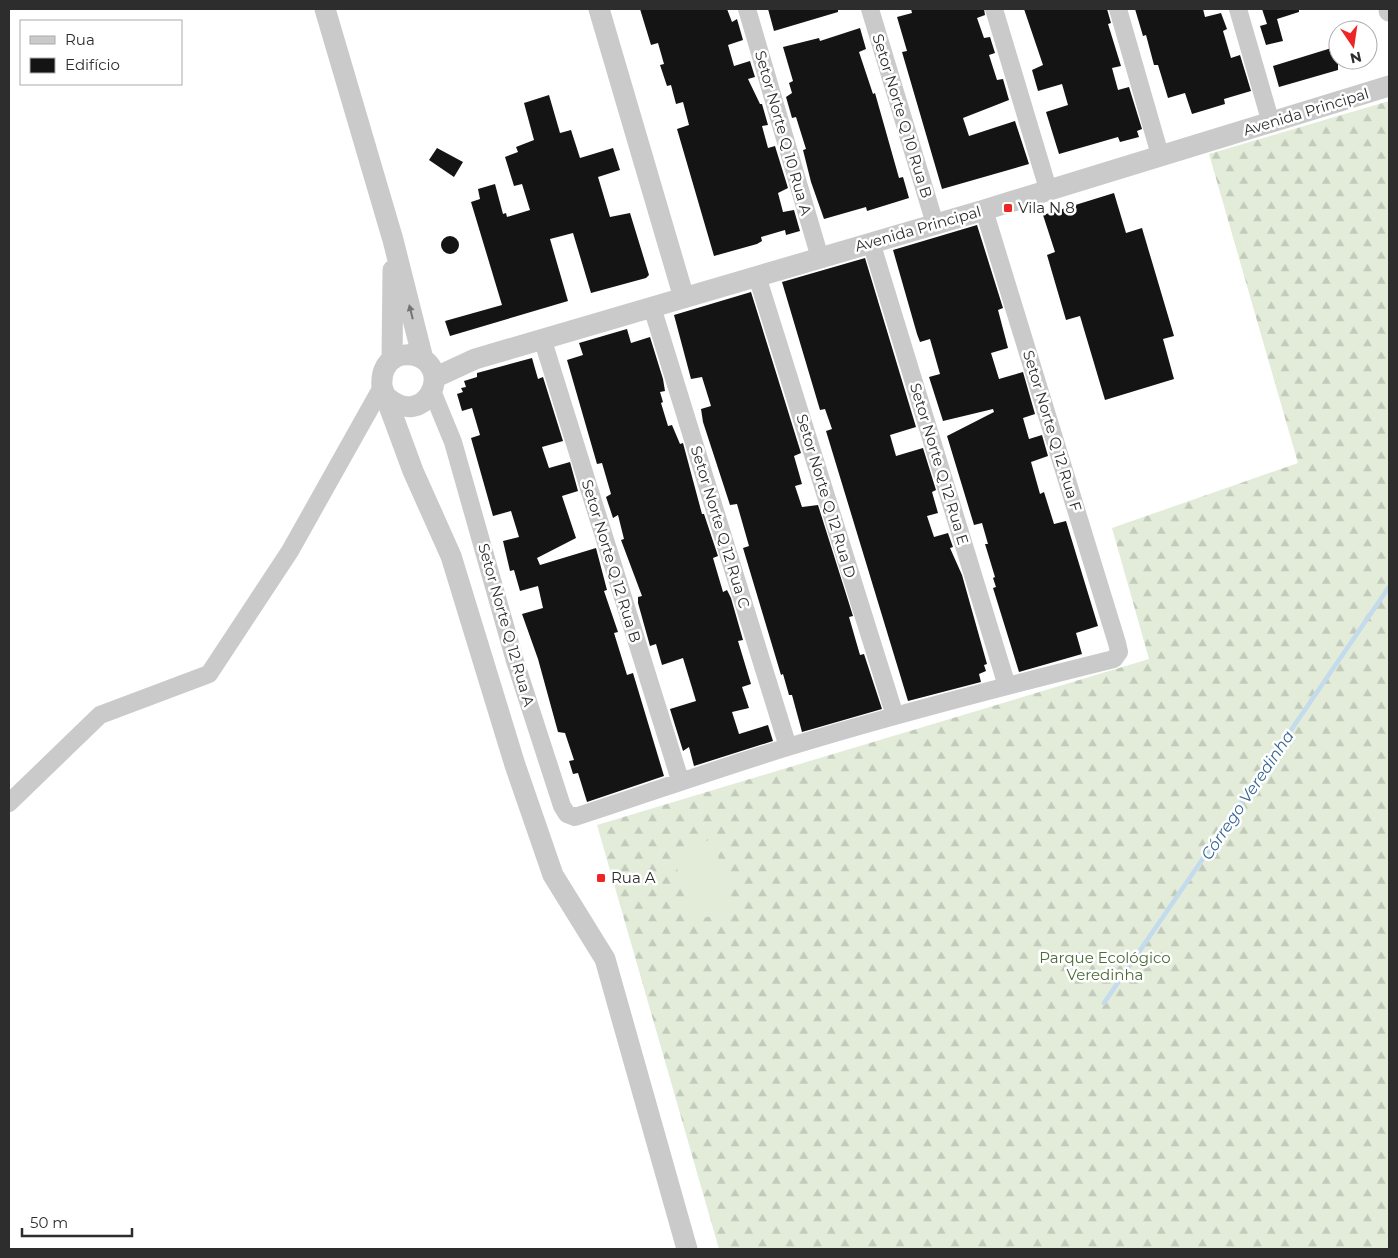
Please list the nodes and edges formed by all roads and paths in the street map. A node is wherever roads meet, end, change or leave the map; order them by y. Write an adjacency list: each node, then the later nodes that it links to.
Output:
1 (325, 9): 14 (street)
2 (599, 9): 18 (street)
3 (747, 9): 16 (street, Setor Norte Q 10 Rua A)
4 (870, 9): 13 (street, Setor Norte Q 10 Rua B)
5 (994, 9): 11 (street)
6 (1118, 9): 10 (street)
7 (1238, 9): 9 (street)
8 (1389, 86): 9 (street, Avenida Principal)
9 (1271, 123): 10 (street, Avenida Principal)
10 (1160, 155): 11 (street, Avenida Principal)
11 (1048, 189): 12 (street, Avenida Principal)
12 (984, 210): 13 (street, Avenida Principal); 25 (street, Setor Norte Q 12 Rua F)
13 (935, 224): 15 (street, Avenida Principal)
14 (393, 240): 21 (street); 22 (street, one-way to 14)
15 (871, 242): 16 (street, Avenida Principal); 25 (street, Setor Norte Q 12 Rua E)
16 (820, 258): 17 (street, Avenida Principal)
17 (757, 276): 18 (street, Avenida Principal); 26 (street, Setor Norte Q 12 Rua D)
18 (684, 298): 19 (street, Avenida Principal)
19 (652, 307): 20 (street, Avenida Principal); 27 (street, Setor Norte Q 12 Rua C)
20 (543, 341): 22 (street, Avenida Principal); 28 (street, Setor Norte Q 12 Rua B)
21 (392, 359): 22 (street, Avenida Principal); 23 (street)
22 (425, 383): 23 (street, Avenida Principal); 24 (street); 28 (street, Setor Norte Q 12 Rua A)
23 (385, 392): 24 (street); 29 (street)
24 (413, 471): 30 (street)
25 (1007, 686): 26 (street)
26 (896, 716): 27 (street)
27 (788, 747): 28 (street)
28 (680, 780)
29 (9, 803)
30 (687, 1249)

